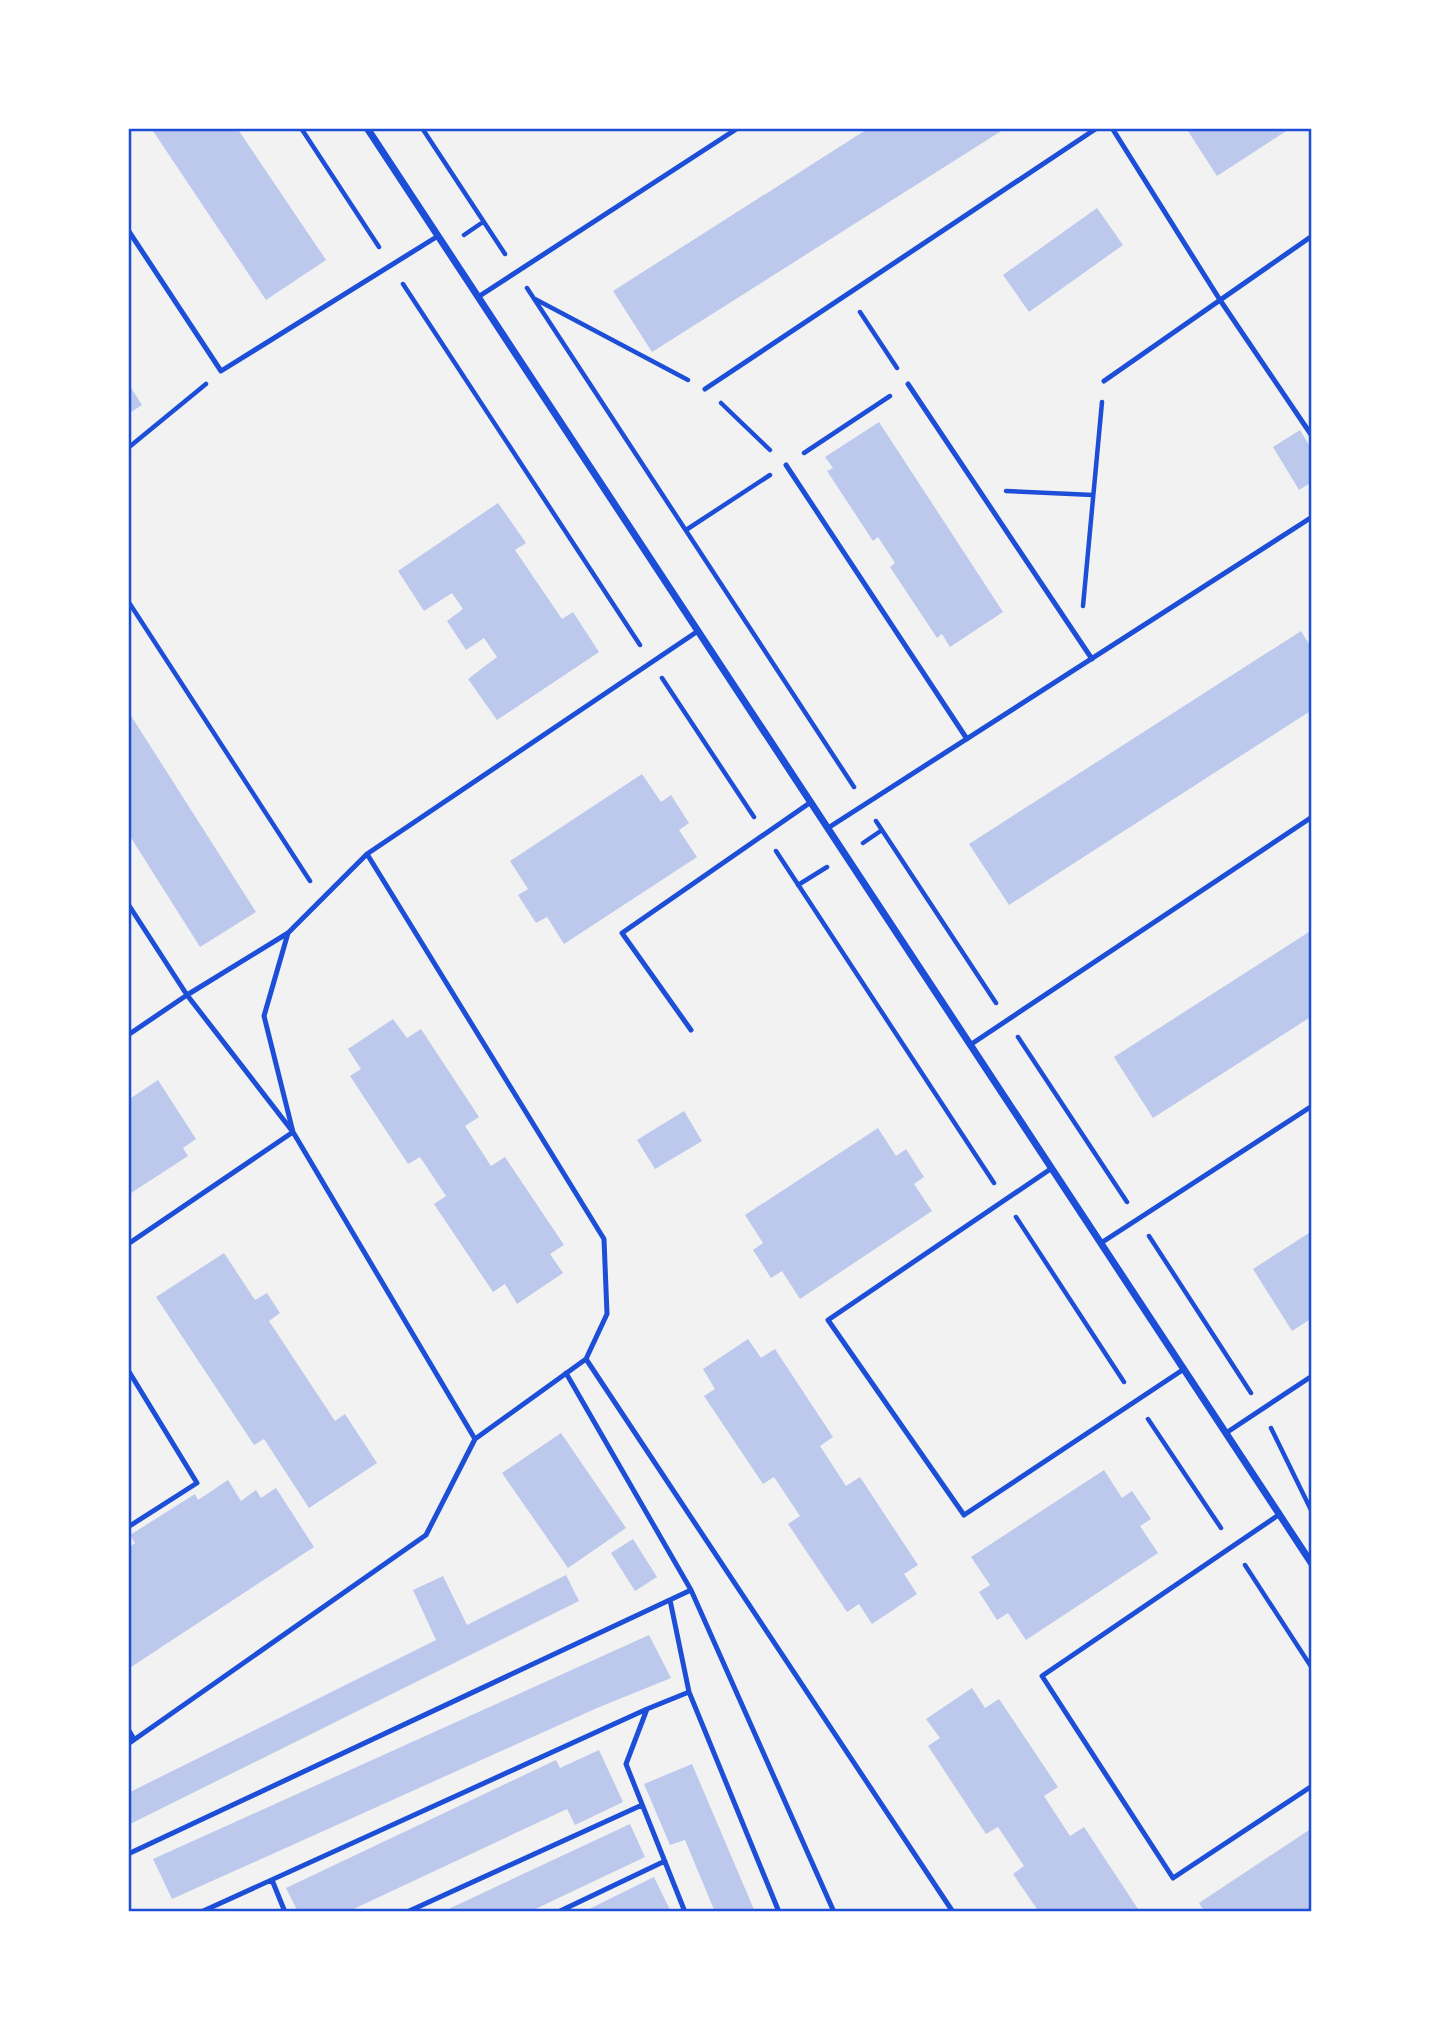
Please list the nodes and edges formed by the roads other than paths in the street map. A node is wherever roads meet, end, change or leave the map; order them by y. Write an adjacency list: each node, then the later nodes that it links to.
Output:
1 (367, 128): 6 (street)
2 (738, 128): 8 (lane)
3 (1097, 128): 12 (lane)
4 (1112, 128): 9 (lane)
5 (128, 230): 6 (lane)
6 (439, 236): 8 (street)
7 (1312, 236): 9 (lane)
8 (478, 297): 16 (street)
9 (1220, 300): 10 (lane); 13 (lane)
10 (1104, 381)
11 (908, 384): 17 (lane)
12 (705, 389)
13 (1312, 436)
14 (786, 465): 18 (lane)
15 (1312, 517): 17 (lane)
16 (698, 631): 19 (street); 22 (lane)
17 (1091, 659): 18 (lane)
18 (967, 739): 21 (lane)
19 (811, 802): 21 (street); 26 (lane)
20 (1312, 817): 28 (lane)
21 (828, 828): 28 (street)
22 (367, 854): 24 (lane); 34 (lane)
23 (128, 904): 25 (lane)
24 (288, 933): 25 (lane); 30 (lane)
25 (187, 995): 27 (lane); 30 (lane)
26 (691, 1030)
27 (128, 1035)
28 (970, 1045): 31 (street)
29 (1312, 1106): 32 (lane)
30 (293, 1132): 33 (lane); 40 (lane)
31 (1052, 1168): 32 (street); 35 (lane)
32 (1101, 1243): 35 (street)
33 (128, 1244)
34 (586, 1359): 37 (lane); 63 (lane)
35 (1184, 1369): 39 (street)
36 (128, 1370): 42 (lane)
37 (566, 1373): 40 (lane); 44 (lane)
38 (1312, 1376): 39 (lane)
39 (1226, 1433): 41 (street)
40 (475, 1439): 49 (lane)
41 (1280, 1514): 43 (street); 51 (lane)
42 (128, 1527)
43 (1312, 1564)
44 (691, 1590): 45 (lane); 62 (lane)
45 (670, 1600): 46 (lane); 53 (lane)
46 (689, 1692): 47 (lane); 61 (lane)
47 (648, 1709): 52 (lane); 55 (lane)
48 (128, 1729): 49 (lane)
49 (134, 1739): 50 (lane)
50 (128, 1744)
51 (1312, 1786)
52 (642, 1805): 54 (lane); 58 (lane)
53 (128, 1854)
54 (665, 1861): 59 (lane); 60 (lane)
55 (272, 1880): 56 (lane); 57 (lane)
56 (201, 1912)
57 (285, 1912)
58 (407, 1912)
59 (558, 1912)
60 (685, 1912)
61 (779, 1912)
62 (834, 1912)
63 (953, 1912)

